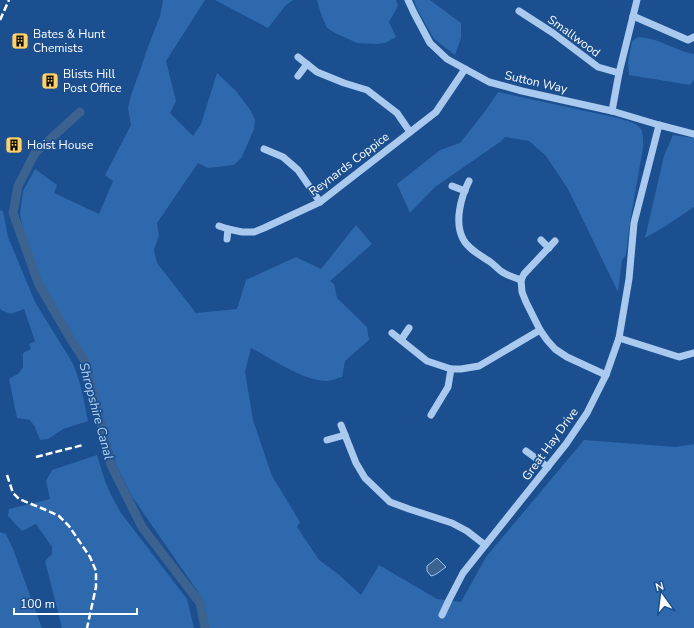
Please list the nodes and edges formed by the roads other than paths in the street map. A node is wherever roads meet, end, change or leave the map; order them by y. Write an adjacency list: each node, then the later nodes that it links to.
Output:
1 (408, 0): 8 (street, Sutton Way)
2 (637, 0): 4 (street)
3 (519, 11): 9 (street, Smallwood)
4 (633, 16): 5 (street); 9 (street)
5 (694, 37)
6 (298, 57): 7 (street)
7 (307, 64): 10 (street); 13 (street)
8 (465, 70): 11 (street, Sutton Way); 13 (street, Reynards Coppice)
9 (619, 73): 11 (street)
10 (298, 76)
11 (612, 111): 12 (street, Sutton Way)
12 (659, 125): 14 (street, Sutton Way); 30 (street, Great Hay Drive)
13 (410, 132): 19 (street, Reynards Coppice)
14 (694, 134)
15 (264, 149): 19 (street)
16 (469, 182): 18 (street)
17 (452, 186): 18 (street)
18 (465, 191): 26 (street)
19 (320, 202): 21 (street, Reynards Coppice)
20 (219, 226): 21 (street, Reynards Coppice)
21 (228, 229): 22 (street)
22 (227, 239)
23 (541, 240): 25 (street)
24 (555, 241): 25 (street)
25 (549, 248): 26 (street)
26 (521, 280): 28 (street)
27 (409, 328): 31 (street)
28 (540, 330): 33 (street); 34 (street)
29 (392, 333): 31 (street)
30 (619, 338): 32 (street); 34 (street, Great Hay Drive)
31 (400, 340): 33 (street)
32 (694, 353)
33 (451, 369): 35 (street)
34 (606, 375): 40 (street, Great Hay Drive)
35 (431, 415)
36 (341, 425): 37 (street)
37 (345, 435): 38 (street); 41 (street)
38 (327, 440)
39 (526, 451): 40 (street)
40 (548, 467): 41 (street, Great Hay Drive)
41 (485, 545): 42 (street, Great Hay Drive)
42 (442, 615)

